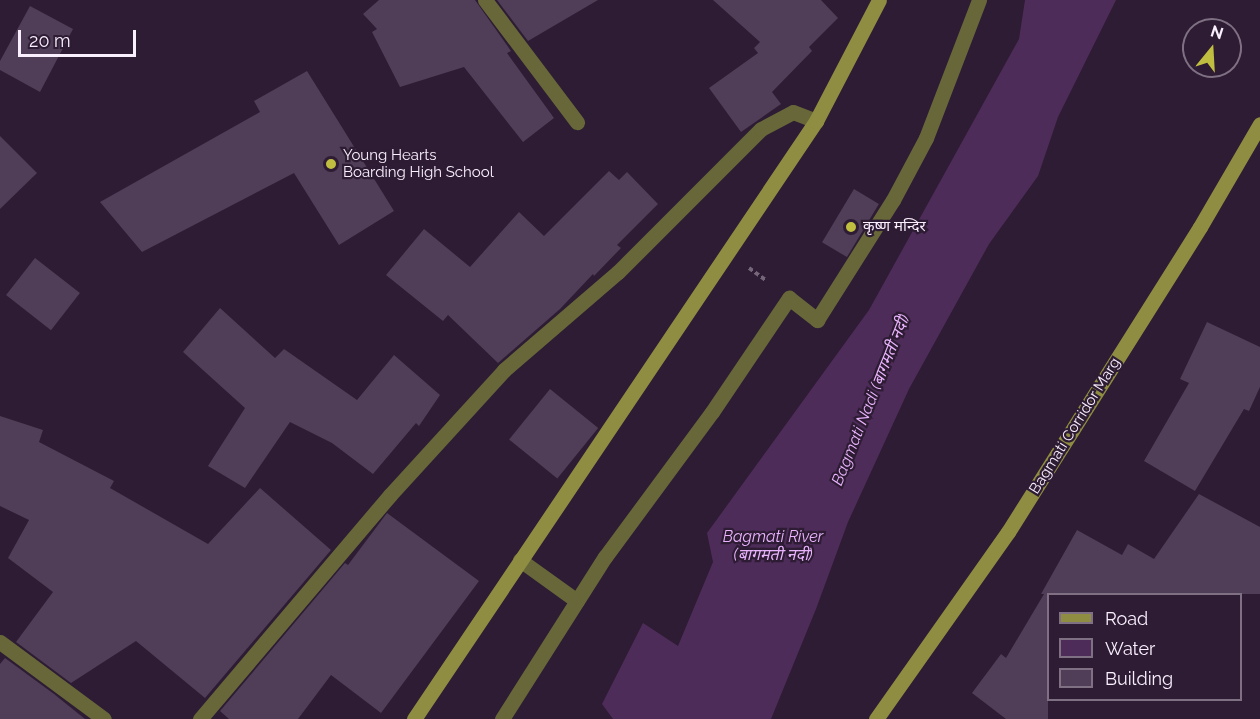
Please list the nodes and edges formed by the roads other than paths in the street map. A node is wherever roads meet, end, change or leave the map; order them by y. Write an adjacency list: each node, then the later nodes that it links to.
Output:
1 (485, 0): 5 (street)
2 (879, 0): 4 (street)
3 (978, 0): 8 (street)
4 (816, 120): 7 (street); 11 (street)
5 (577, 122)
6 (1260, 124): 14 (street, Bagmati Corridor Marg)
7 (520, 560): 8 (street); 12 (street)
8 (577, 601): 13 (street)
9 (0, 642): 10 (street)
10 (104, 719)
11 (200, 719)
12 (414, 719)
13 (502, 719)
14 (876, 719)

